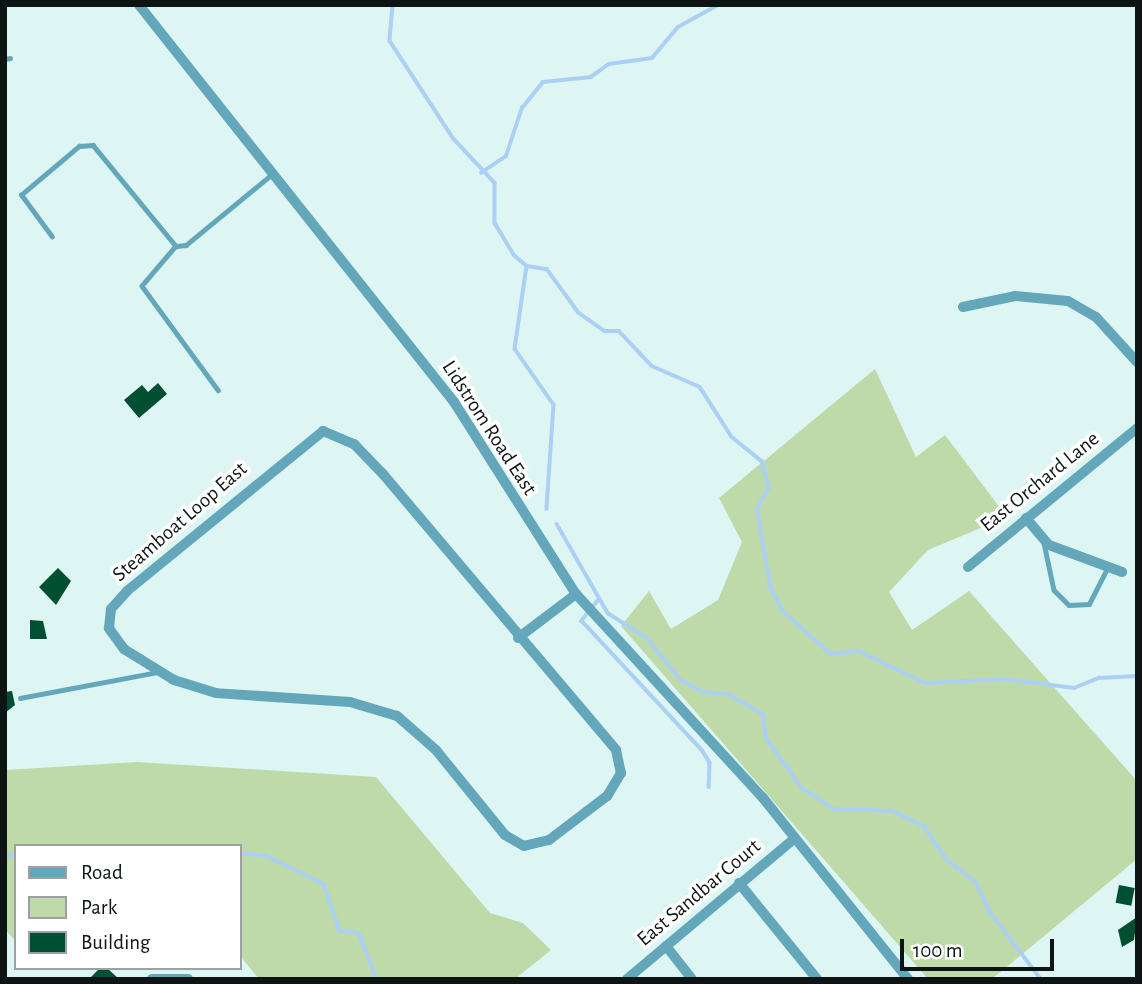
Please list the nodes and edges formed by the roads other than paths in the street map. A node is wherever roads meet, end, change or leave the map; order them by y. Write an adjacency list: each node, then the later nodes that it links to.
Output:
1 (139, 5): 2 (street, Lidstrom Road East)
2 (273, 174): 4 (lane); 14 (street, Lidstrom Road East)
3 (51, 237): 4 (lane)
4 (176, 246): 7 (lane)
5 (963, 307): 6 (street)
6 (1137, 362)
7 (218, 390)
8 (1137, 428): 9 (street, East Orchard Lane)
9 (1026, 518): 10 (street); 11 (street, East Orchard Lane)
10 (1043, 538): 12 (street); 12 (lane)
11 (968, 567)
12 (1107, 569): 13 (street)
13 (1122, 572)
14 (576, 594): 15 (street); 18 (street, Lidstrom Road East)
15 (518, 638): 16 (street, Steamboat Loop East); 16 (street, Steamboat Loop East)
16 (157, 671): 17 (lane)
17 (20, 698)
18 (795, 838): 19 (street, East Sandbar Court); 26 (street, Lidstrom Road East)
19 (739, 883): 20 (street, East Sandbar Court); 25 (street)
20 (666, 946): 23 (street, East Sandbar Court); 24 (street)
21 (152, 979): 22 (street)
22 (188, 979)
23 (627, 979)
24 (692, 979)
25 (817, 979)
26 (908, 979)

